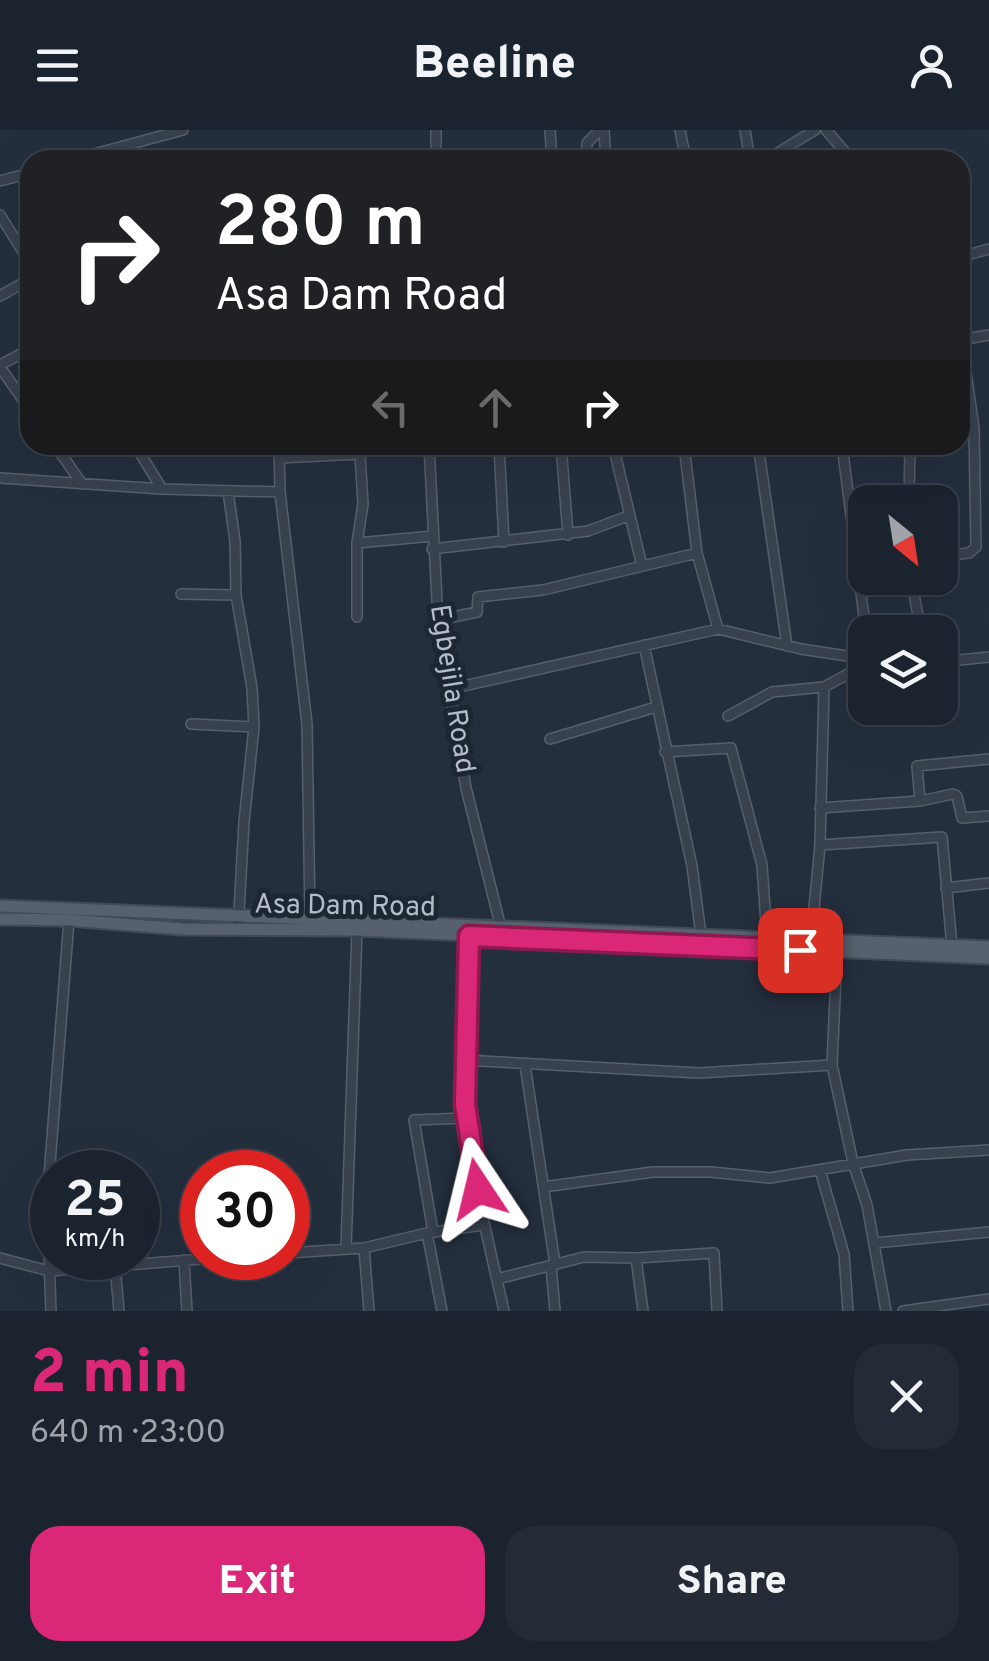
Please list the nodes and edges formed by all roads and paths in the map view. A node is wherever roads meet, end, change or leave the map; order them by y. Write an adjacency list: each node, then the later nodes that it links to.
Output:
1 (183, 130): 6 (street)
2 (602, 130): 7 (street)
3 (816, 130): 5 (street)
4 (826, 130): 10 (street)
5 (792, 145): 8 (street); 9 (street)
6 (109, 150)
7 (587, 150)
8 (783, 150)
9 (793, 150)
10 (843, 150)
11 (1, 220): 13 (street)
12 (20, 239): 13 (street)
13 (16, 240): 14 (street)
14 (20, 247)
15 (0, 366): 16 (street)
16 (20, 395)
17 (970, 400): 45 (street)
18 (61, 455): 33 (street)
19 (141, 455): 35 (street)
20 (280, 455): 31 (street)
21 (340, 455): 31 (street)
22 (360, 455): 42 (street)
23 (429, 455): 40 (street, Egbejila Road)
24 (499, 455): 41 (street)
25 (563, 455): 39 (street)
26 (616, 455): 38 (street)
27 (685, 455): 44 (street)
28 (759, 455): 54 (street)
29 (843, 455): 49 (street)
30 (910, 455): 34 (street)
31 (280, 458): 37 (street)
32 (0, 478): 33 (street)
33 (82, 484): 35 (street)
34 (909, 485)
35 (162, 489): 36 (street)
36 (228, 491): 37 (street); 48 (street)
37 (280, 492): 75 (street)
38 (628, 516): 39 (street); 46 (street)
39 (568, 535): 41 (street)
40 (432, 536): 42 (street); 43 (street, Egbejila Road)
41 (504, 542): 43 (street)
42 (356, 543): 50 (street)
43 (432, 548): 51 (street, Egbejila Road)
44 (697, 552): 46 (street); 52 (street)
45 (958, 554)
46 (642, 566): 51 (street)
47 (181, 594): 48 (street)
48 (236, 595): 64 (street)
49 (864, 615)
50 (357, 616)
51 (438, 620): 60 (street, Egbejila Road)
52 (718, 630): 53 (street); 54 (street)
53 (644, 645): 60 (street); 61 (street)
54 (788, 646): 55 (street)
55 (848, 657)
56 (989, 657): 57 (street)
57 (958, 660)
58 (848, 674): 59 (street)
59 (824, 687): 62 (street); 69 (street)
60 (450, 689): 79 (street, Egbejila Road)
61 (656, 707): 65 (street); 66 (street)
62 (728, 716)
63 (191, 724): 64 (street)
64 (254, 726): 78 (street)
65 (550, 740)
66 (665, 752): 81 (street); 83 (street)
67 (989, 759): 68 (street)
68 (920, 800): 69 (street); 70 (street)
69 (820, 808): 71 (street)
70 (989, 816)
71 (820, 845): 73 (street); 84 (street)
72 (989, 883): 73 (street)
73 (946, 888): 85 (street)
74 (0, 906): 78 (main road, Asa Dam Road)
75 (310, 918): 78 (main road, Asa Dam Road); 79 (main road, Asa Dam Road)
76 (0, 919): 77 (main road, Asa Dam Road)
77 (68, 920): 78 (main road, Asa Dam Road); 94 (street)
78 (238, 923): 80 (main road, Asa Dam Road)
79 (501, 928): 81 (main road, Asa Dam Road)
80 (357, 930): 82 (main road, Asa Dam Road); 104 (street)
81 (701, 935): 83 (main road, Asa Dam Road)
82 (469, 936): 88 (main road, Asa Dam Road); 90 (street)
83 (767, 939): 84 (main road, Asa Dam Road)
84 (811, 940): 87 (main road, Asa Dam Road)
85 (952, 946): 86 (main road, Asa Dam Road); 87 (main road, Asa Dam Road)
86 (989, 947)
87 (894, 949): 88 (main road, Asa Dam Road); 89 (main road, Asa Dam Road)
88 (837, 952): 92 (street)
89 (989, 958)
90 (464, 1060): 91 (street); 93 (street)
91 (525, 1065): 92 (street); 98 (street)
92 (832, 1065): 96 (street)
93 (466, 1118): 99 (street); 100 (street)
94 (52, 1150)
95 (989, 1150): 96 (street)
96 (853, 1163): 97 (street); 102 (street)
97 (820, 1170): 98 (street); 124 (street)
98 (543, 1186): 109 (street)
99 (483, 1224): 100 (street); 110 (street)
100 (430, 1232): 103 (street); 119 (street)
101 (989, 1232): 102 (street)
102 (874, 1244): 125 (street)
103 (364, 1248): 104 (street); 118 (street)
104 (346, 1249): 105 (street)
105 (310, 1251)
106 (0, 1258): 108 (street)
107 (636, 1258): 109 (street); 122 (street); 123 (street)
108 (30, 1265)
109 (553, 1265): 110 (street); 121 (street)
110 (496, 1279): 120 (street)
111 (49, 1280): 115 (street)
112 (116, 1280): 116 (street)
113 (185, 1280): 117 (street)
114 (989, 1299): 126 (street)
115 (50, 1311)
116 (119, 1311)
117 (187, 1311)
118 (369, 1311)
119 (442, 1311)
120 (504, 1311)
121 (555, 1311)
122 (644, 1311)
123 (717, 1311)
124 (848, 1311)
125 (886, 1311)
126 (904, 1311)

